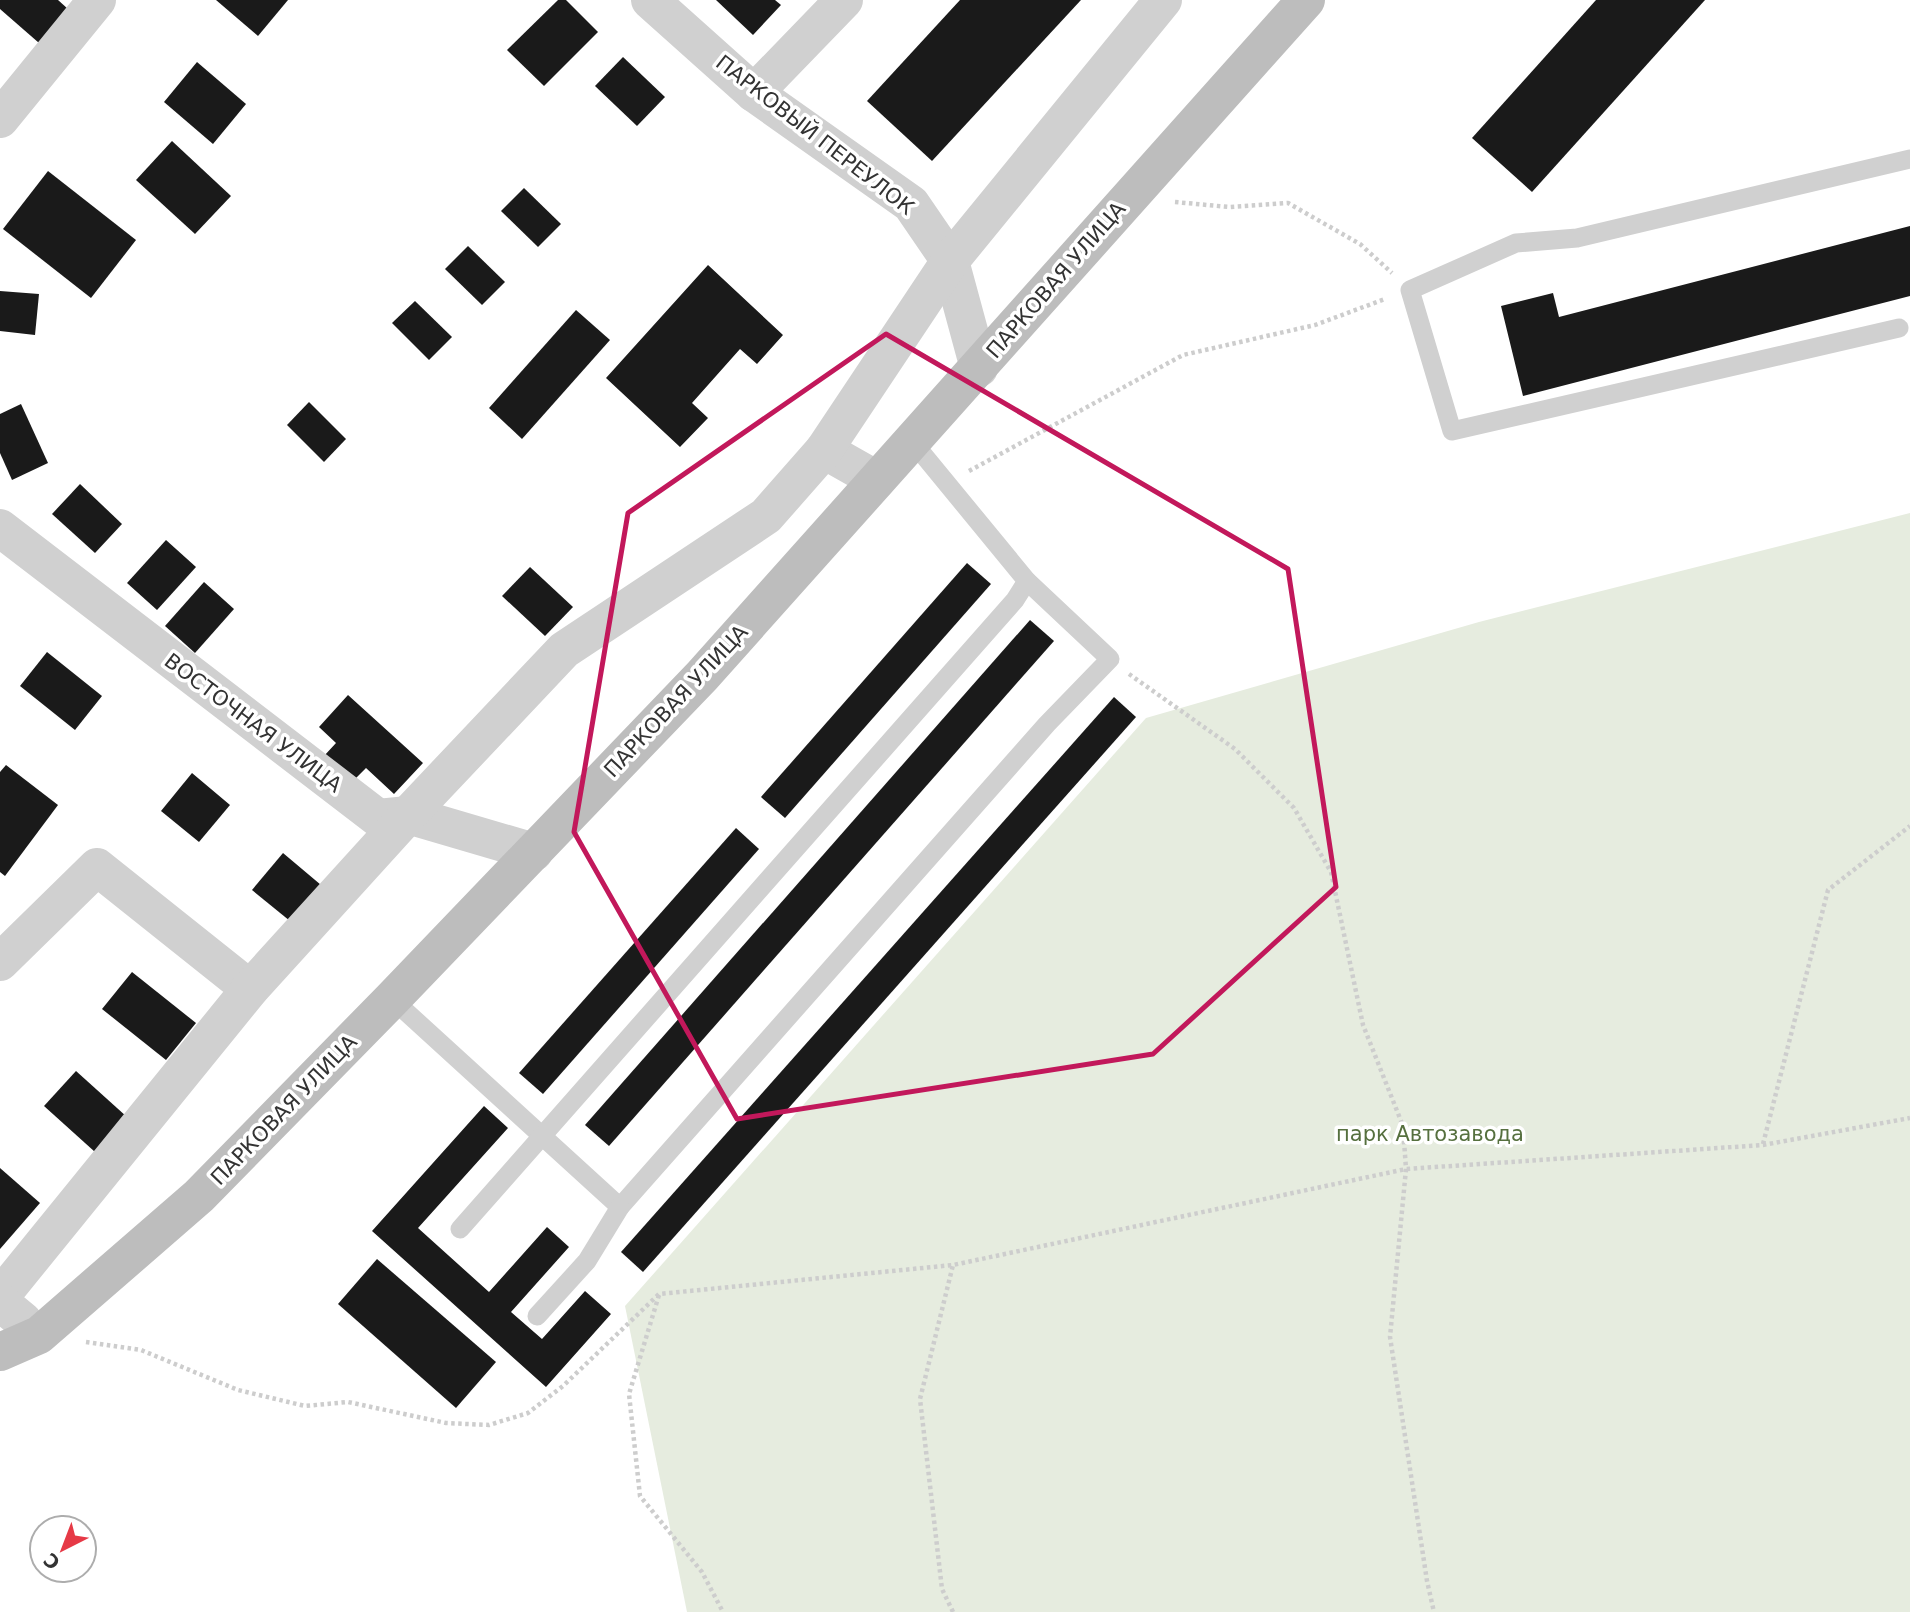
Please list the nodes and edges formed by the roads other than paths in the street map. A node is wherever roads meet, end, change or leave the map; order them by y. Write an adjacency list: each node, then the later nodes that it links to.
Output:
1 (97, 0): 7 (street)
2 (650, 0): 6 (street, ПАРКОВЫЙ ПЕРЕУЛОК)
3 (844, 0): 6 (street)
4 (1163, 0): 9 (street)
5 (1306, 0): 11 (street, ПАРКОВАЯ УЛИЦА)
6 (754, 93): 9 (street, ПАРКОВЫЙ ПЕРЕУЛОК)
7 (0, 119)
8 (1910, 159): 10 (lane)
9 (950, 261): 11 (street, ПАРКОВЫЙ ПЕРЕУЛОК); 13 (street)
10 (1899, 328)
11 (979, 368): 12 (street, ПАРКОВАЯ УЛИЦА)
12 (912, 441): 14 (street, ПАРКОВАЯ УЛИЦА); 16 (lane)
13 (824, 450): 14 (street); 17 (street)
14 (877, 480): 18 (street, ПАРКОВАЯ УЛИЦА)
15 (1, 531): 17 (street, ВОСТОЧНАЯ УЛИЦА)
16 (1027, 581): 22 (lane); 23 (lane)
17 (408, 815): 18 (street, ВОСТОЧНАЯ УЛИЦА); 20 (street)
18 (534, 852): 21 (street, ПАРКОВАЯ УЛИЦА)
19 (0, 962): 20 (street)
20 (250, 989): 25 (street)
21 (392, 999): 22 (lane); 25 (street, ПАРКОВАЯ УЛИЦА)
22 (542, 1135): 23 (lane); 24 (lane)
23 (620, 1207): 26 (lane)
24 (460, 1229)
25 (15, 1314): 27 (street, ПАРКОВАЯ УЛИЦА)
26 (537, 1315)
27 (0, 1352)

